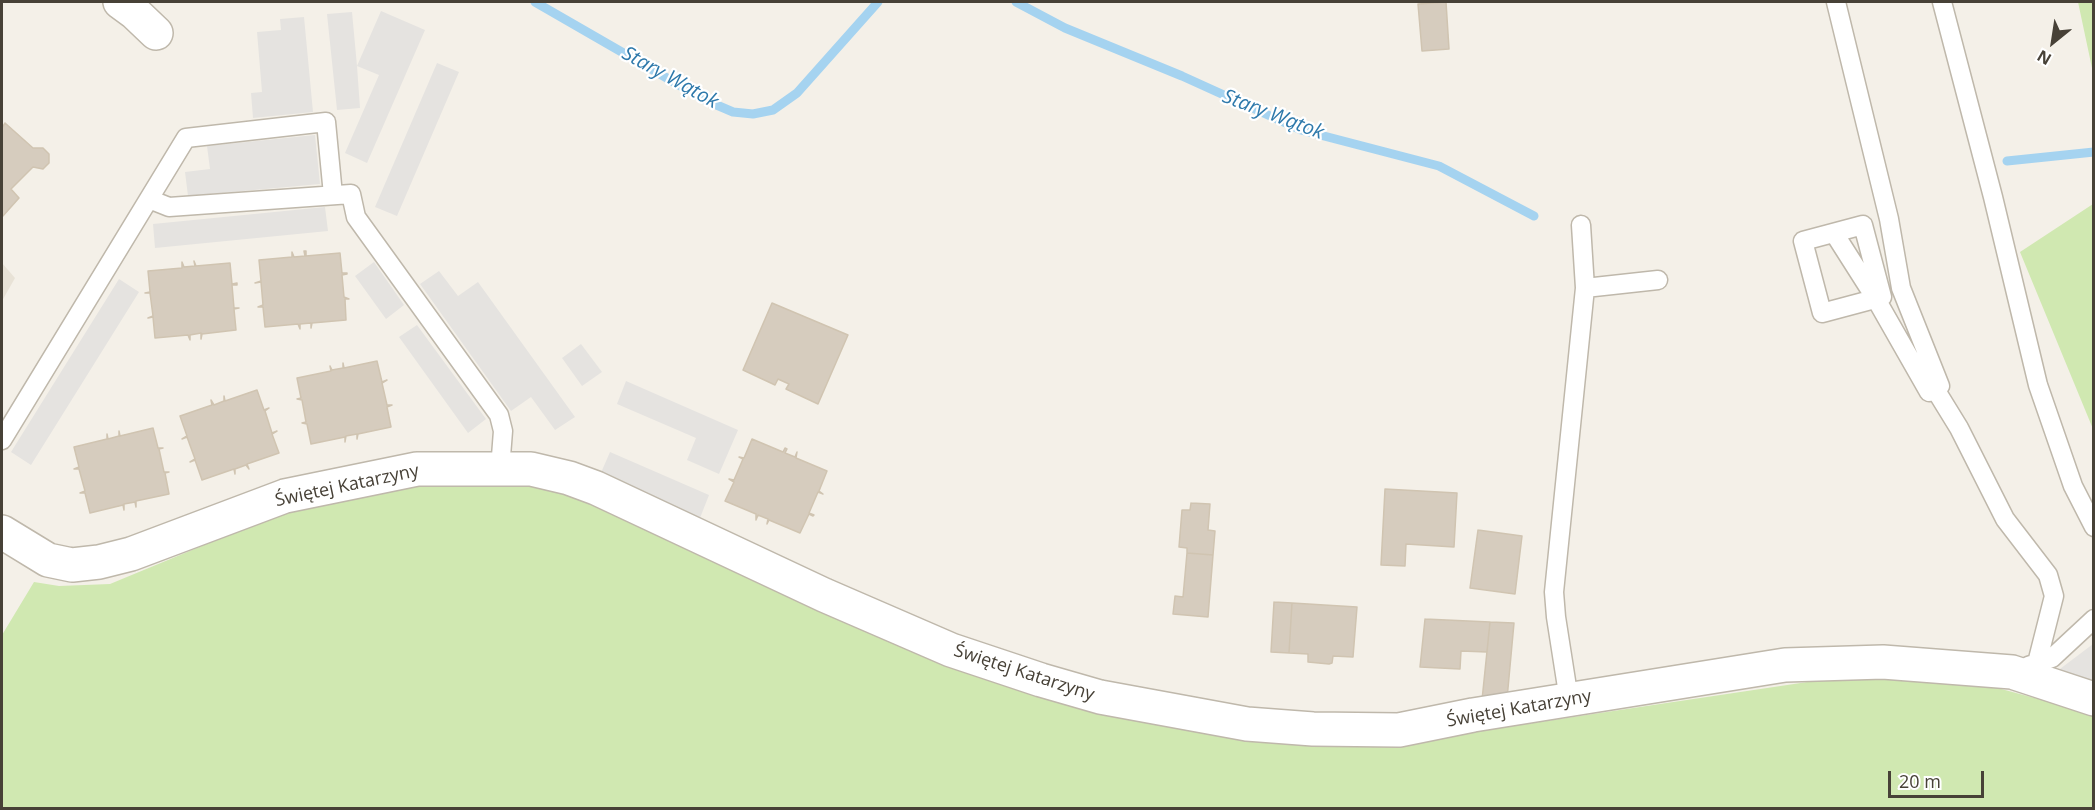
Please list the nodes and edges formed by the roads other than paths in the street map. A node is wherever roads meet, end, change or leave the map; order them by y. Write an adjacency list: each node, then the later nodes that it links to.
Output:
1 (120, 2): 4 (street)
2 (1836, 2): 12 (lane)
3 (1942, 2): 15 (lane)
4 (156, 33)
5 (333, 195): 6 (lane); 6 (lane); 14 (lane)
6 (149, 199): 13 (lane)
7 (1581, 225): 10 (lane)
8 (1834, 233): 11 (lane); 11 (lane); 11 (lane)
9 (1658, 280): 10 (lane)
10 (1585, 288): 20 (lane)
11 (1876, 299): 12 (lane)
12 (1935, 389): 18 (lane)
13 (2, 441)
14 (500, 469): 16 (street, Świętej Katarzyny); 20 (street, Świętej Katarzyny)
15 (2094, 527)
16 (2, 532)
17 (2094, 619): 18 (lane)
18 (2025, 668): 19 (street, Świętej Katarzyny); 20 (street, Świętej Katarzyny)
19 (2094, 699)
20 (1569, 700)

